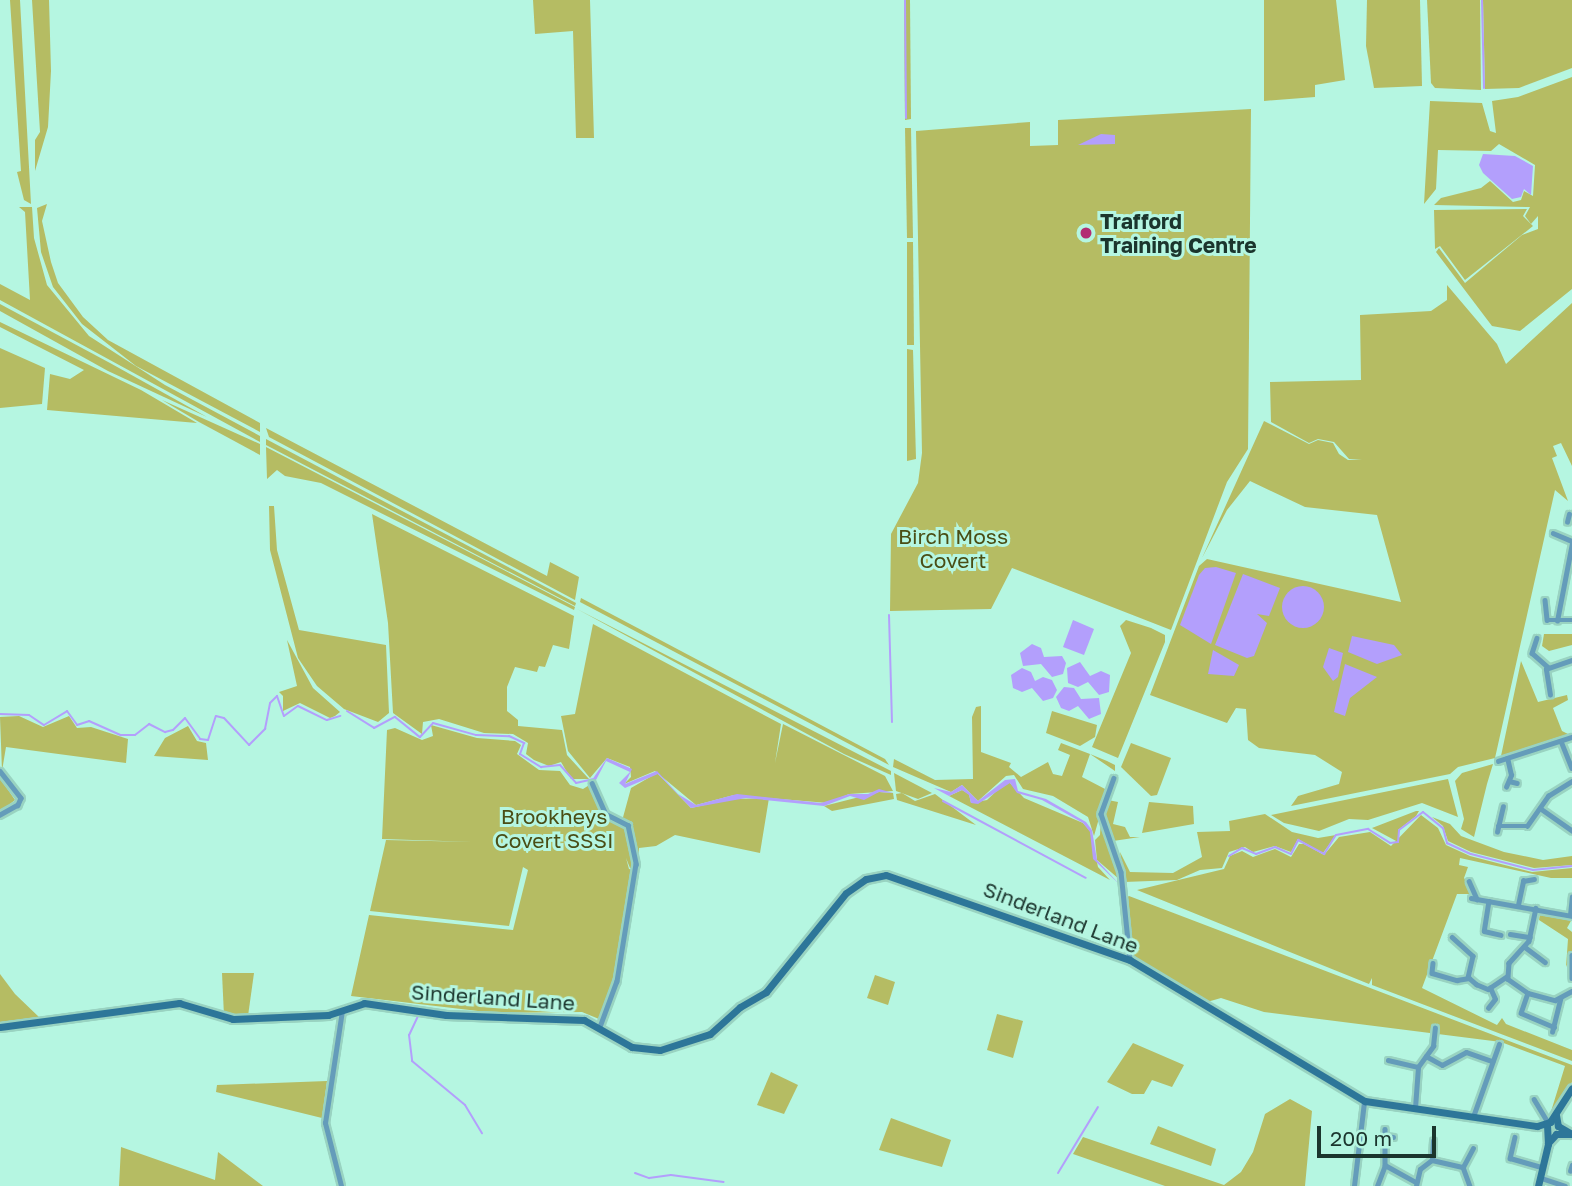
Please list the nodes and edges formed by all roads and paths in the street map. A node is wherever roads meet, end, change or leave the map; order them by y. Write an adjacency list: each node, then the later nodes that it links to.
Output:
1 (1553, 533): 2 (street)
2 (1572, 542): 5 (street)
3 (1545, 600): 5 (street)
4 (1572, 620): 5 (street)
5 (1557, 621)
6 (1537, 638): 8 (street)
7 (1572, 660): 8 (street)
8 (1548, 667): 9 (street)
9 (1550, 695)
10 (1572, 737): 11 (street)
11 (1561, 741): 12 (street); 14 (street)
12 (1507, 758): 13 (street); 17 (street)
13 (1498, 761)
14 (1572, 768)
15 (0, 771): 24 (street)
16 (1114, 778): 39 (street)
17 (1509, 780): 20 (street); 21 (street)
18 (1572, 781): 23 (street)
19 (592, 783): 52 (street)
20 (1517, 783)
21 (1507, 787)
22 (1493, 808): 23 (street)
23 (1541, 808): 25 (street)
24 (0, 815)
25 (1572, 830)
26 (1534, 879): 30 (street)
27 (1474, 882): 29 (street)
28 (1572, 897): 32 (street)
29 (1489, 901): 30 (street); 34 (street)
30 (1518, 905): 31 (street)
31 (1536, 908): 32 (street); 36 (street)
32 (1570, 915)
33 (1510, 934): 36 (street)
34 (1501, 935)
35 (1452, 937): 43 (street)
36 (1531, 937): 37 (street)
37 (1525, 947): 40 (street); 42 (street)
38 (1572, 955): 44 (street)
39 (1130, 960): 52 (street, Sinderland Lane); 61 (street, Sinderland Lane)
40 (1545, 962)
41 (1433, 963): 43 (street)
42 (1507, 975): 45 (street); 47 (street)
43 (1469, 978): 45 (street)
44 (1572, 978)
45 (1490, 988): 49 (street)
46 (1572, 991): 48 (street)
47 (1528, 993): 48 (street); 48 (street)
48 (1560, 999)
49 (1488, 1008)
50 (342, 1011): 51 (street, Sinderland Lane); 52 (street, Sinderland Lane); 78 (street)
51 (0, 1027)
52 (600, 1027)
53 (1435, 1028): 55 (street)
54 (1499, 1044): 57 (street)
55 (1426, 1056): 57 (street); 58 (street)
56 (1388, 1060): 58 (street)
57 (1492, 1061): 63 (street)
58 (1418, 1068): 62 (street)
59 (1572, 1088): 64 (street)
60 (1534, 1099): 64 (street)
61 (1365, 1101): 62 (street); 79 (street)
62 (1415, 1108): 63 (street)
63 (1474, 1114): 64 (street)
64 (1552, 1128): 66 (street); 75 (street)
65 (1385, 1129): 67 (street)
66 (1572, 1134)
67 (1384, 1136): 68 (street); 73 (street)
68 (1393, 1137)
69 (1515, 1137): 75 (street)
70 (1433, 1141): 72 (street)
71 (1473, 1148): 74 (street)
72 (1432, 1160): 74 (street); 77 (street)
73 (1385, 1166): 77 (street); 80 (street)
74 (1462, 1167): 81 (street)
75 (1543, 1167): 76 (street)
76 (1539, 1182): 82 (street)
77 (1416, 1184)
78 (341, 1186)
79 (1354, 1186)
80 (1377, 1186)
81 (1470, 1186)
82 (1565, 1186)

